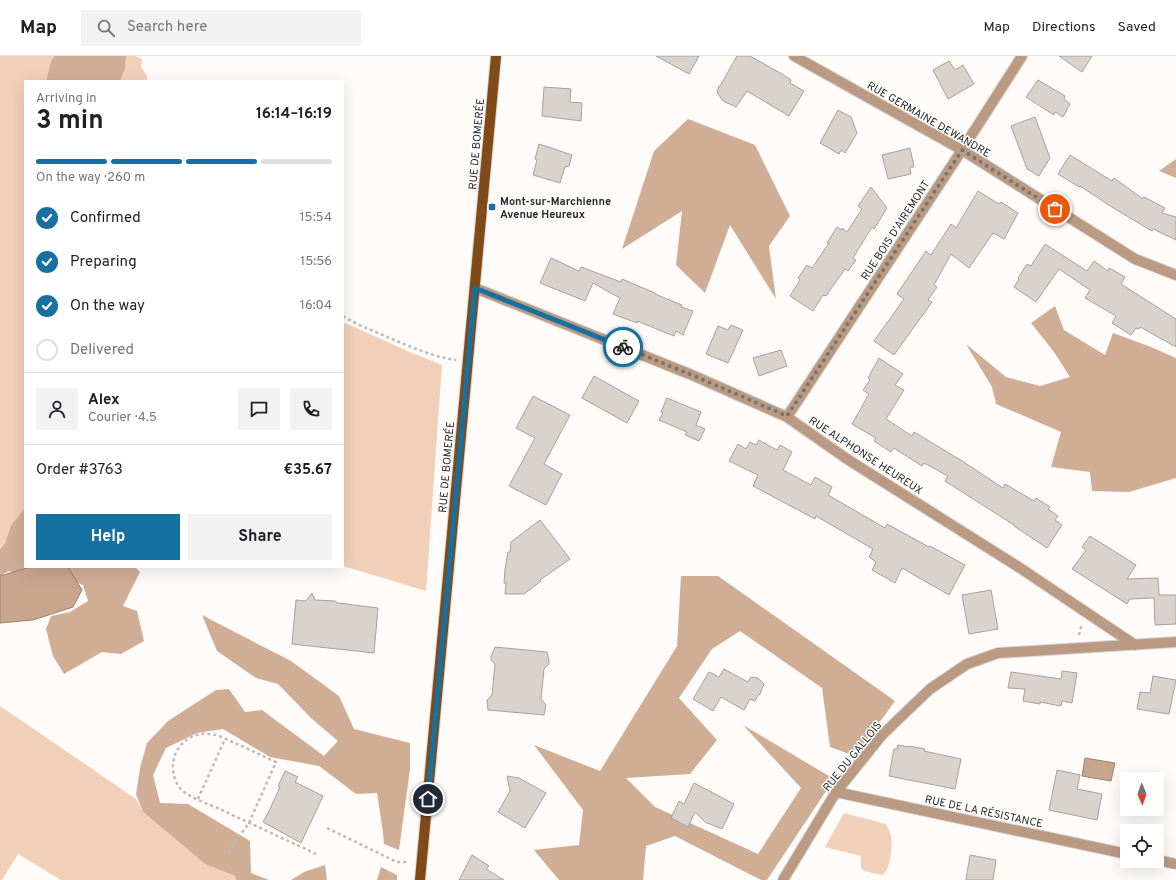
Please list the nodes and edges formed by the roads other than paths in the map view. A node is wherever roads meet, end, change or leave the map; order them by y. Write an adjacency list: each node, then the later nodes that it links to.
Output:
1 (496, 56): 6 (main road, RUE DE BOMERÉE)
2 (794, 56): 4 (street, RUE GERMAINE DEWANDRE)
3 (1022, 56): 4 (street, RUE BOIS D'AIREMONT)
4 (962, 150): 5 (street, RUE GERMAINE DEWANDRE); 7 (street, RUE BOIS D'AIREMONT)
5 (1176, 275)
6 (475, 288): 7 (street, RUE ALPHONSE HEUREUX); 14 (main road, RUE DE BOMERÉE)
7 (787, 416): 9 (street, RUE ALPHONSE HEUREUX)
8 (1176, 642): 9 (street, RUE DU GALLOIS)
9 (1136, 645): 10 (street, RUE DU GALLOIS)
10 (836, 792): 11 (street, RUE DE LA RÉSISTANCE); 15 (street, RUE DU GALLOIS)
11 (1120, 853)
12 (1164, 861): 13 (street)
13 (1176, 864)
14 (420, 880)
15 (783, 880)

